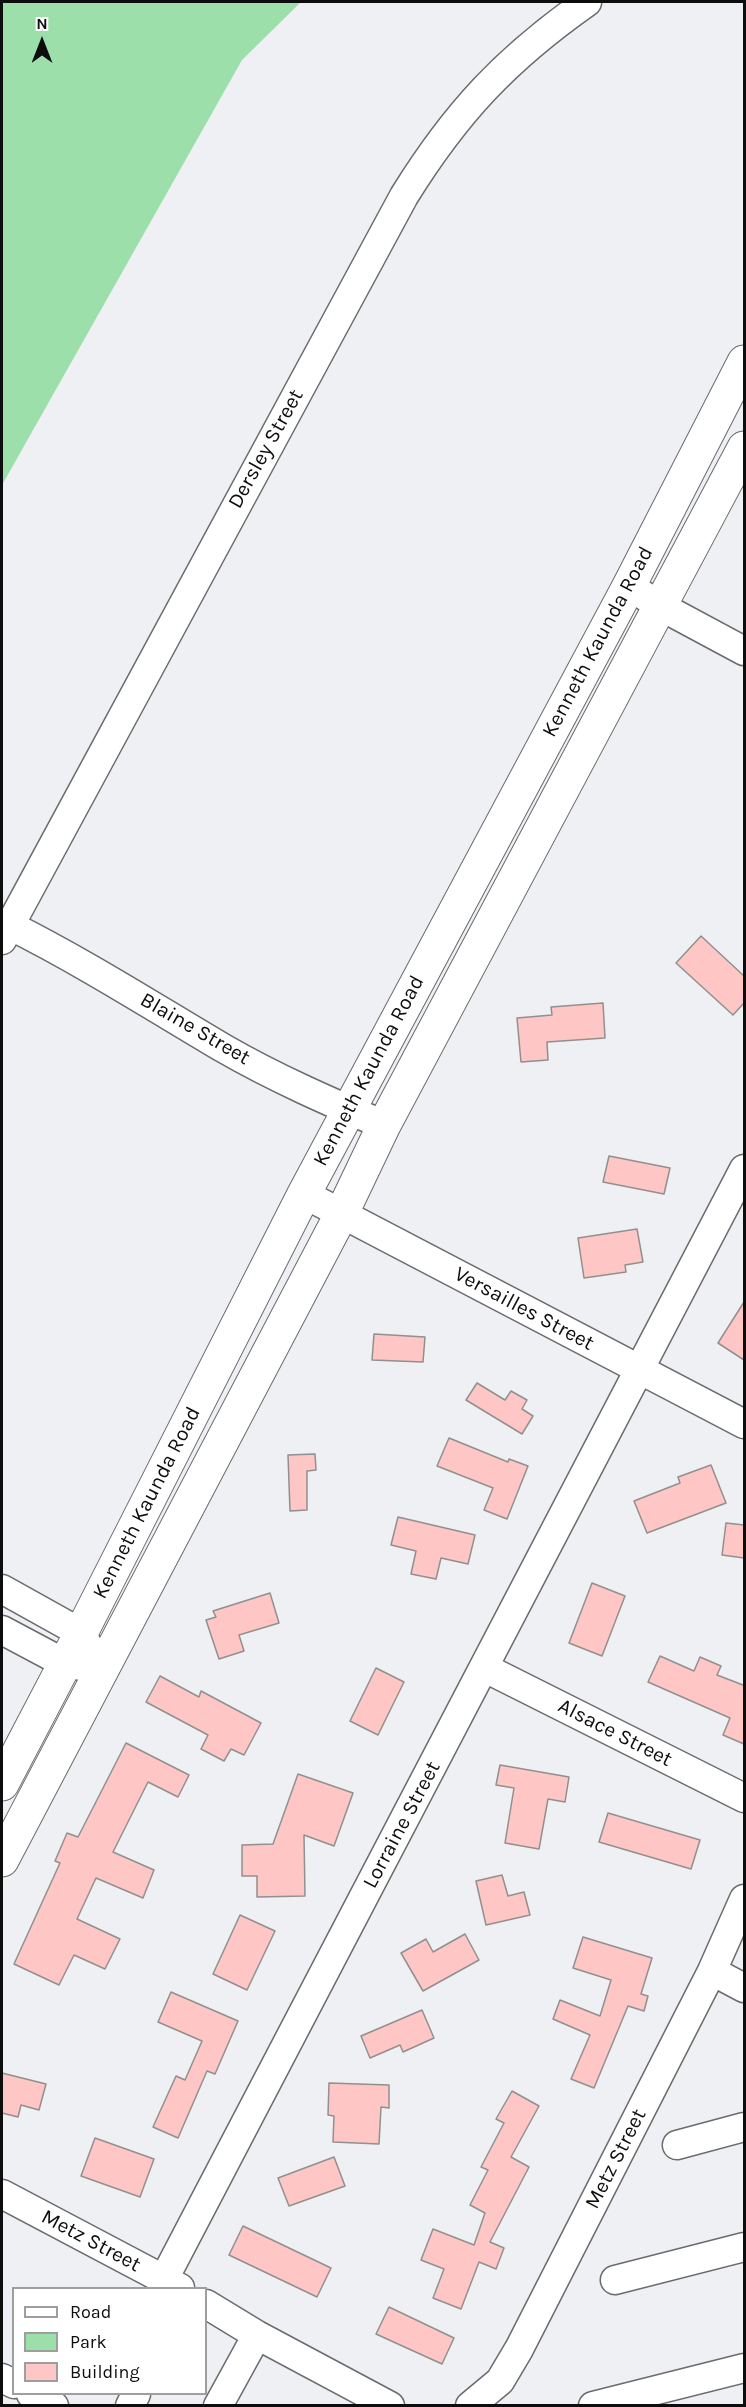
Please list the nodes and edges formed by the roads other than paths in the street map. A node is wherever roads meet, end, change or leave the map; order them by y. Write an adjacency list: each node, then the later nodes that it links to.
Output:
1 (587, 2): 7 (street, Dersley Street)
2 (744, 362): 4 (main road, Kenneth Kaunda Road)
3 (744, 448): 5 (main road, Kenneth Kaunda Road)
4 (629, 586): 5 (street); 8 (main road, Kenneth Kaunda Road)
5 (662, 607): 6 (street); 9 (main road, Kenneth Kaunda Road)
6 (744, 651)
7 (5, 933): 8 (street, Blaine Street)
8 (348, 1110): 9 (street, Blaine Street); 11 (main road, Kenneth Kaunda Road)
9 (384, 1125): 12 (main road, Kenneth Kaunda Road)
10 (744, 1169): 13 (street, Lorraine Street)
11 (304, 1194): 12 (street, Versailles Street); 17 (main road, Kenneth Kaunda Road)
12 (342, 1213): 13 (street, Versailles Street); 20 (main road, Kenneth Kaunda Road)
13 (639, 1371): 14 (street, Versailles Street); 19 (street, Lorraine Street)
14 (744, 1424)
15 (2, 1589): 17 (street)
16 (2, 1630): 18 (street)
17 (81, 1633): 18 (main road, Kenneth Kaunda Road); 20 (street)
18 (64, 1663): 20 (street); 21 (main road, Kenneth Kaunda Road)
19 (485, 1668): 22 (street, Alsace Street); 32 (street, Lorraine Street)
20 (101, 1669): 23 (main road, Kenneth Kaunda Road)
21 (2, 1784)
22 (744, 1798)
23 (2, 1860)
24 (744, 1899): 25 (street, Metz Street)
25 (711, 1971): 26 (street); 40 (street, Metz Street)
26 (744, 1988)
27 (744, 2127): 28 (street)
28 (677, 2145)
29 (2, 2194): 32 (street, Metz Street)
30 (744, 2247): 31 (street)
31 (615, 2280)
32 (172, 2284)
33 (207, 2305): 34 (street)
34 (257, 2335): 38 (street); 39 (street)
35 (744, 2368): 41 (street)
36 (33, 2395): 37 (street)
37 (54, 2406)
38 (218, 2406)
39 (390, 2406)
40 (470, 2406)
41 (592, 2406)

